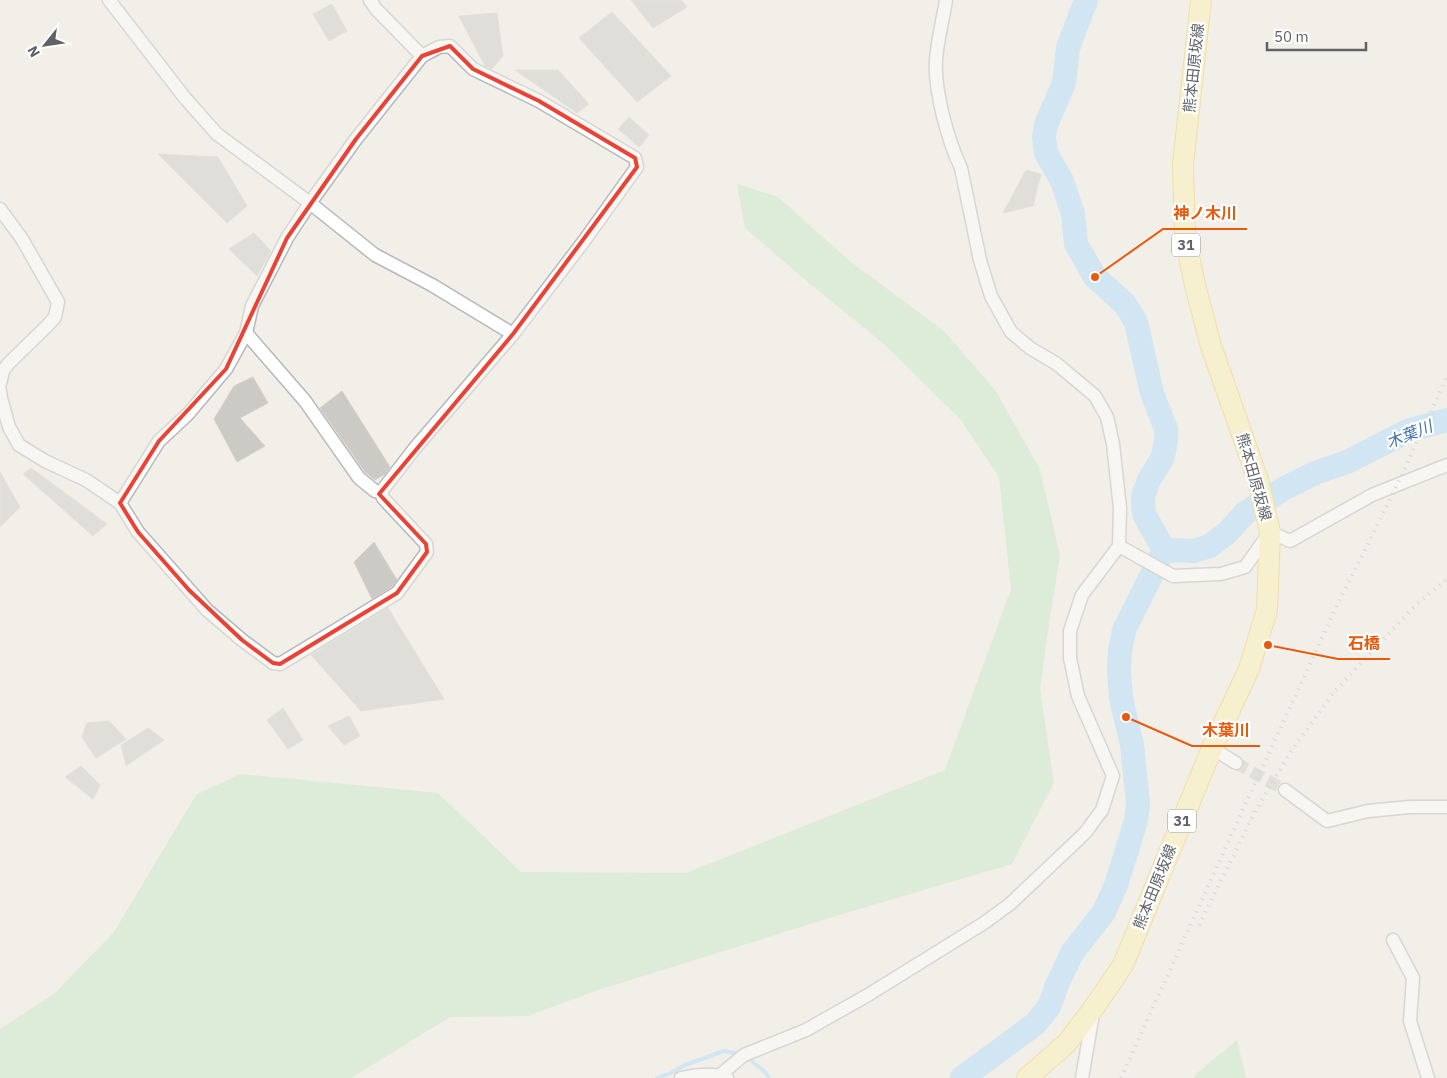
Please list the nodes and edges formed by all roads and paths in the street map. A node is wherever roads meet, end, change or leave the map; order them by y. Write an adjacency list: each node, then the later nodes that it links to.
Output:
1 (108, 0): 6 (street)
2 (370, 0): 5 (street)
3 (946, 0): 16 (street)
4 (1201, 0): 15 (main road, 熊本田原坂線 / 31)
5 (422, 56): 6 (street); 9 (street)
6 (310, 203): 8 (street); 9 (street)
7 (0, 209): 10 (street)
8 (246, 333): 13 (street); 14 (street)
9 (513, 334): 13 (street)
10 (0, 384)
11 (0, 391): 14 (street)
12 (1447, 465): 15 (street)
13 (381, 492): 14 (street)
14 (120, 503)
15 (1268, 525): 16 (street); 17 (main road, 熊本田原坂線 / 31)
16 (1119, 546): 23 (street)
17 (1212, 748): 18 (street); 22 (main road, 熊本田原坂線 / 31)
18 (1236, 763)
19 (1285, 790): 20 (street)
20 (1447, 807)
21 (1393, 940): 27 (street)
22 (1094, 1009): 25 (main road, 熊本田原坂線 / 31); 26 (street)
23 (723, 1076): 24 (street)
24 (681, 1078)
25 (1027, 1078)
26 (1082, 1078)
27 (1428, 1078)

